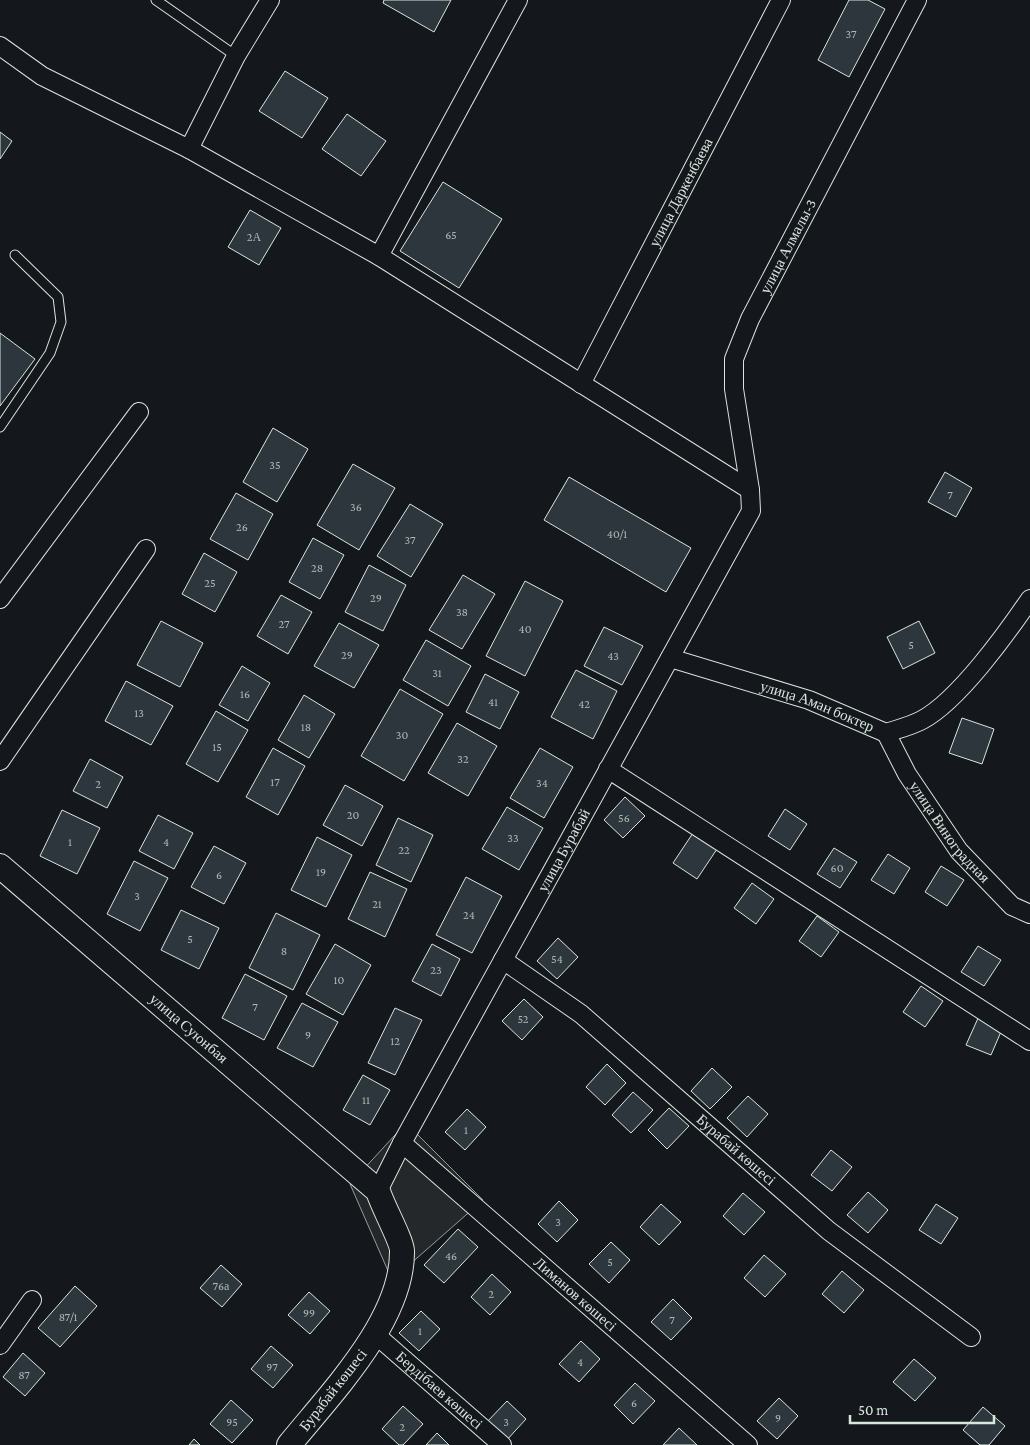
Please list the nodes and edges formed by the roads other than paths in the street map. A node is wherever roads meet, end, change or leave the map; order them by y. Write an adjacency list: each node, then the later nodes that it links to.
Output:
1 (156, 0): 7 (lane)
2 (270, 0): 7 (street)
3 (518, 0): 10 (street)
4 (781, 0): 11 (street, улица Даркенбаева)
5 (917, 0): 14 (street, улица Алмалы-3)
6 (0, 46): 8 (street)
7 (236, 56): 8 (street)
8 (189, 149): 10 (street)
9 (15, 254): 13 (lane)
10 (379, 256): 11 (street)
11 (581, 384): 14 (street)
12 (139, 412): 17 (street)
13 (0, 427)
14 (750, 490): 15 (street, улица Алмалы-3)
15 (751, 511): 19 (street, улица Бурабай)
16 (146, 549): 21 (street)
17 (0, 599)
18 (1030, 599): 20 (street, улица Аман боктер)
19 (670, 658): 20 (street, улица Аман боктер); 22 (street, улица Бурабай)
20 (886, 733): 24 (street, улица Виноградная)
21 (0, 761)
22 (608, 769): 25 (street, улица Бурабай); 26 (street)
23 (0, 866): 28 (street, улица Суюнбая)
24 (1030, 914)
25 (503, 960): 27 (street, улица Бурабай); 31 (street, Бурабай көшесі)
26 (1030, 1041)
27 (402, 1143): 28 (street, улица Бурабай); 35 (street, Лиманов көшесі)
28 (378, 1190): 30 (street, Бурабай көшесі)
29 (32, 1300): 32 (street)
30 (376, 1335): 33 (street, Бурабай көшесі); 34 (street, Бердібаев көшесі)
31 (971, 1337)
32 (0, 1345)
33 (290, 1445)
34 (502, 1445)
35 (748, 1445)

